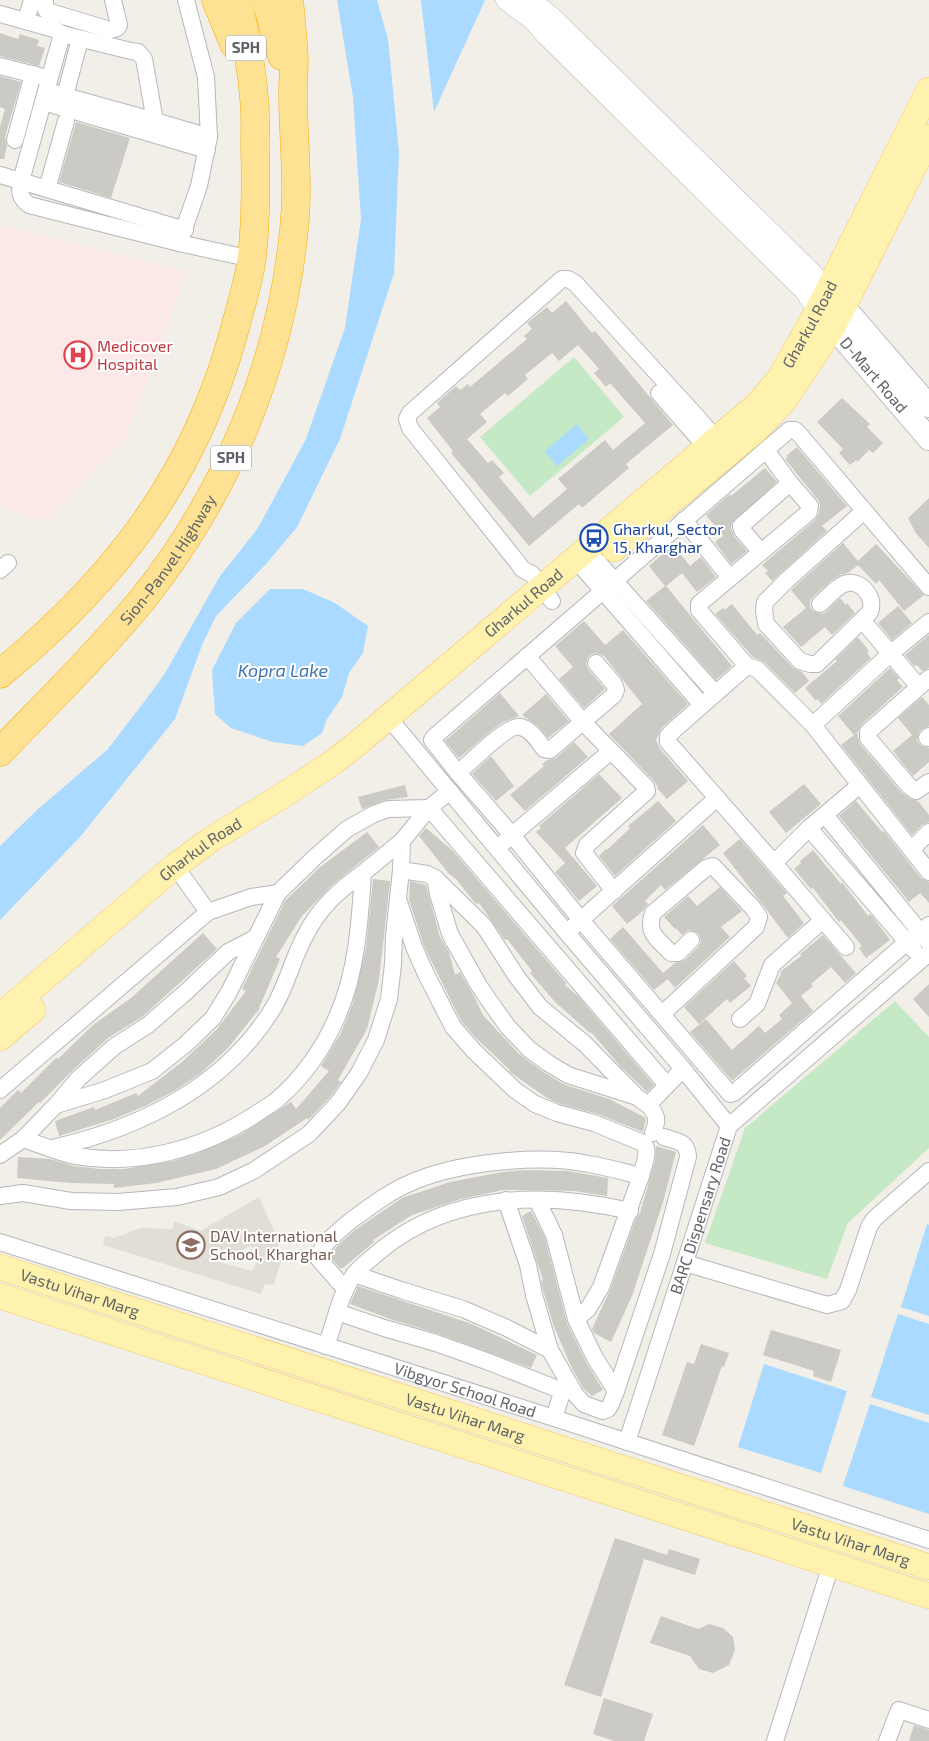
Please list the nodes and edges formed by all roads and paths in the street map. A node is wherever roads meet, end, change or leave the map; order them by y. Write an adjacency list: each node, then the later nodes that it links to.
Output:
1 (32, 0): 12 (street)
2 (45, 0): 11 (street)
3 (113, 0): 11 (street)
4 (186, 0): 23 (street)
5 (216, 0): 18 (highway)
6 (238, 0): 18 (highway, SPH)
7 (531, 0): 29 (street)
8 (508, 1): 29 (street)
9 (285, 2): 61 (highway, Sion-Panvel Highway / SPH)
10 (0, 14): 12 (street)
11 (59, 17): 12 (street); 13 (street); 17 (street)
12 (26, 20)
13 (80, 39): 19 (street); 20 (street)
14 (0, 66): 15 (street)
15 (33, 74): 17 (street); 22 (street)
16 (929, 90): 29 (main road, Gharkul Road)
17 (47, 91): 19 (street); 25 (street)
18 (254, 97): 28 (highway, SPH)
19 (64, 112): 20 (street); 23 (street); 26 (street)
20 (155, 121): 23 (street)
21 (929, 137): 29 (main road, Gharkul Road)
22 (15, 140)
23 (208, 143): 27 (street)
24 (0, 175): 25 (street)
25 (21, 181): 26 (street); 27 (street)
26 (48, 189): 27 (street)
27 (182, 237): 28 (street)
28 (252, 259): 53 (highway, SPH)
29 (831, 308): 31 (main road, D-Mart Road); 33 (main road, D-Mart Road); 34 (main road, Gharkul Road); 42 (main road, Gharkul Road)
30 (660, 392): 32 (street)
31 (929, 406)
32 (693, 422): 34 (street); 41 (street)
33 (929, 439)
34 (711, 443): 42 (main road, Gharkul Road)
35 (766, 450): 36 (street); 37 (street); 38 (street)
36 (790, 483): 40 (street); 40 (street)
37 (864, 511): 44 (street); 47 (street)
38 (684, 520): 42 (street); 43 (street)
39 (496, 526): 41 (street)
40 (761, 552): 43 (street)
41 (521, 560): 45 (street)
42 (594, 569): 45 (main road, Gharkul Road); 50 (street); 55 (street); 56 (street)
43 (730, 578): 52 (street)
44 (929, 587)
45 (542, 588): 58 (main road, Gharkul Road)
46 (820, 604): 47 (street)
47 (862, 620): 49 (street)
48 (929, 622): 49 (street)
49 (890, 654): 54 (street); 59 (street)
50 (527, 656): 57 (street); 62 (street)
51 (596, 663): 57 (street)
52 (747, 666): 55 (street); 59 (street)
53 (0, 674)
54 (924, 682): 63 (street)
55 (715, 693): 56 (street)
56 (702, 705): 66 (street)
57 (583, 722): 60 (street); 62 (street)
58 (393, 724): 65 (street); 78 (main road, Gharkul Road)
59 (813, 725): 64 (street)
60 (611, 751): 71 (street); 81 (street)
61 (0, 752)
62 (458, 773): 71 (street)
63 (929, 782)
64 (860, 785): 68 (street); 74 (street)
65 (450, 791): 67 (street); 73 (street)
66 (717, 798): 75 (street); 81 (street)
67 (430, 808): 72 (street); 82 (street); 98 (street)
68 (824, 815): 69 (street); 88 (street)
69 (809, 828): 75 (street); 88 (street)
70 (929, 832): 74 (street)
71 (512, 835): 73 (street); 85 (street)
72 (402, 842): 76 (street); 79 (street)
73 (497, 849): 87 (street)
74 (912, 849): 77 (street)
75 (774, 863): 86 (street)
76 (401, 870): 80 (street); 83 (street)
77 (929, 872)
78 (180, 873): 84 (street); 94 (main road, Gharkul Road); 96 (main road, Gharkul Road)
79 (363, 873): 104 (street); 104 (street)
80 (435, 878): 100 (street); 100 (street)
81 (614, 891): 85 (street)
82 (278, 893): 84 (street); 89 (street)
83 (398, 899): 107 (street); 108 (street)
84 (208, 912): 99 (street)
85 (581, 920): 87 (street); 93 (street)
86 (823, 920): 91 (street); 95 (street)
87 (567, 933): 97 (street)
88 (921, 936): 92 (street); 93 (street)
89 (255, 938): 101 (street); 101 (street)
90 (691, 940): 93 (street)
91 (846, 947)
92 (925, 957): 102 (street, BARC Dispensary Road)
93 (662, 1014)
94 (0, 1016)
95 (740, 1019)
96 (0, 1038)
97 (682, 1069): 98 (street); 102 (street)
98 (667, 1085): 100 (street)
99 (0, 1090)
100 (642, 1101): 125 (street)
101 (56, 1105): 103 (street)
102 (729, 1126): 113 (street, BARC Dispensary Road)
103 (22, 1139): 104 (street); 105 (street)
104 (51, 1148)
105 (0, 1155)
106 (929, 1172): 113 (street)
107 (641, 1176): 111 (street); 116 (street)
108 (0, 1196)
109 (506, 1200): 110 (street); 115 (street); 123 (street)
110 (537, 1200): 111 (street); 120 (street)
111 (630, 1211): 120 (street)
112 (0, 1242): 122 (street, Vibgyor School Road)
113 (685, 1263): 127 (street, BARC Dispensary Road)
114 (0, 1267): 117 (main road, Vastu Vihar Marg)
115 (354, 1274): 116 (street); 123 (street)
116 (345, 1289): 119 (street)
117 (87, 1295): 121 (main road); 130 (main road, Vastu Vihar Marg)
118 (0, 1296): 121 (main road)
119 (337, 1312): 122 (street); 124 (street)
120 (576, 1319): 125 (street)
121 (79, 1321): 129 (main road)
122 (326, 1346): 126 (street, Vibgyor School Road)
123 (550, 1350): 124 (street)
124 (562, 1384): 125 (street); 126 (street)
125 (616, 1391)
126 (551, 1417): 127 (street, Vibgyor School Road)
127 (627, 1442): 128 (street, Vibgyor School Road)
128 (929, 1540)
129 (832, 1565): 131 (main road); 133 (street)
130 (929, 1567)
131 (929, 1596)
132 (929, 1720): 134 (street)
133 (775, 1741)
134 (888, 1741)

